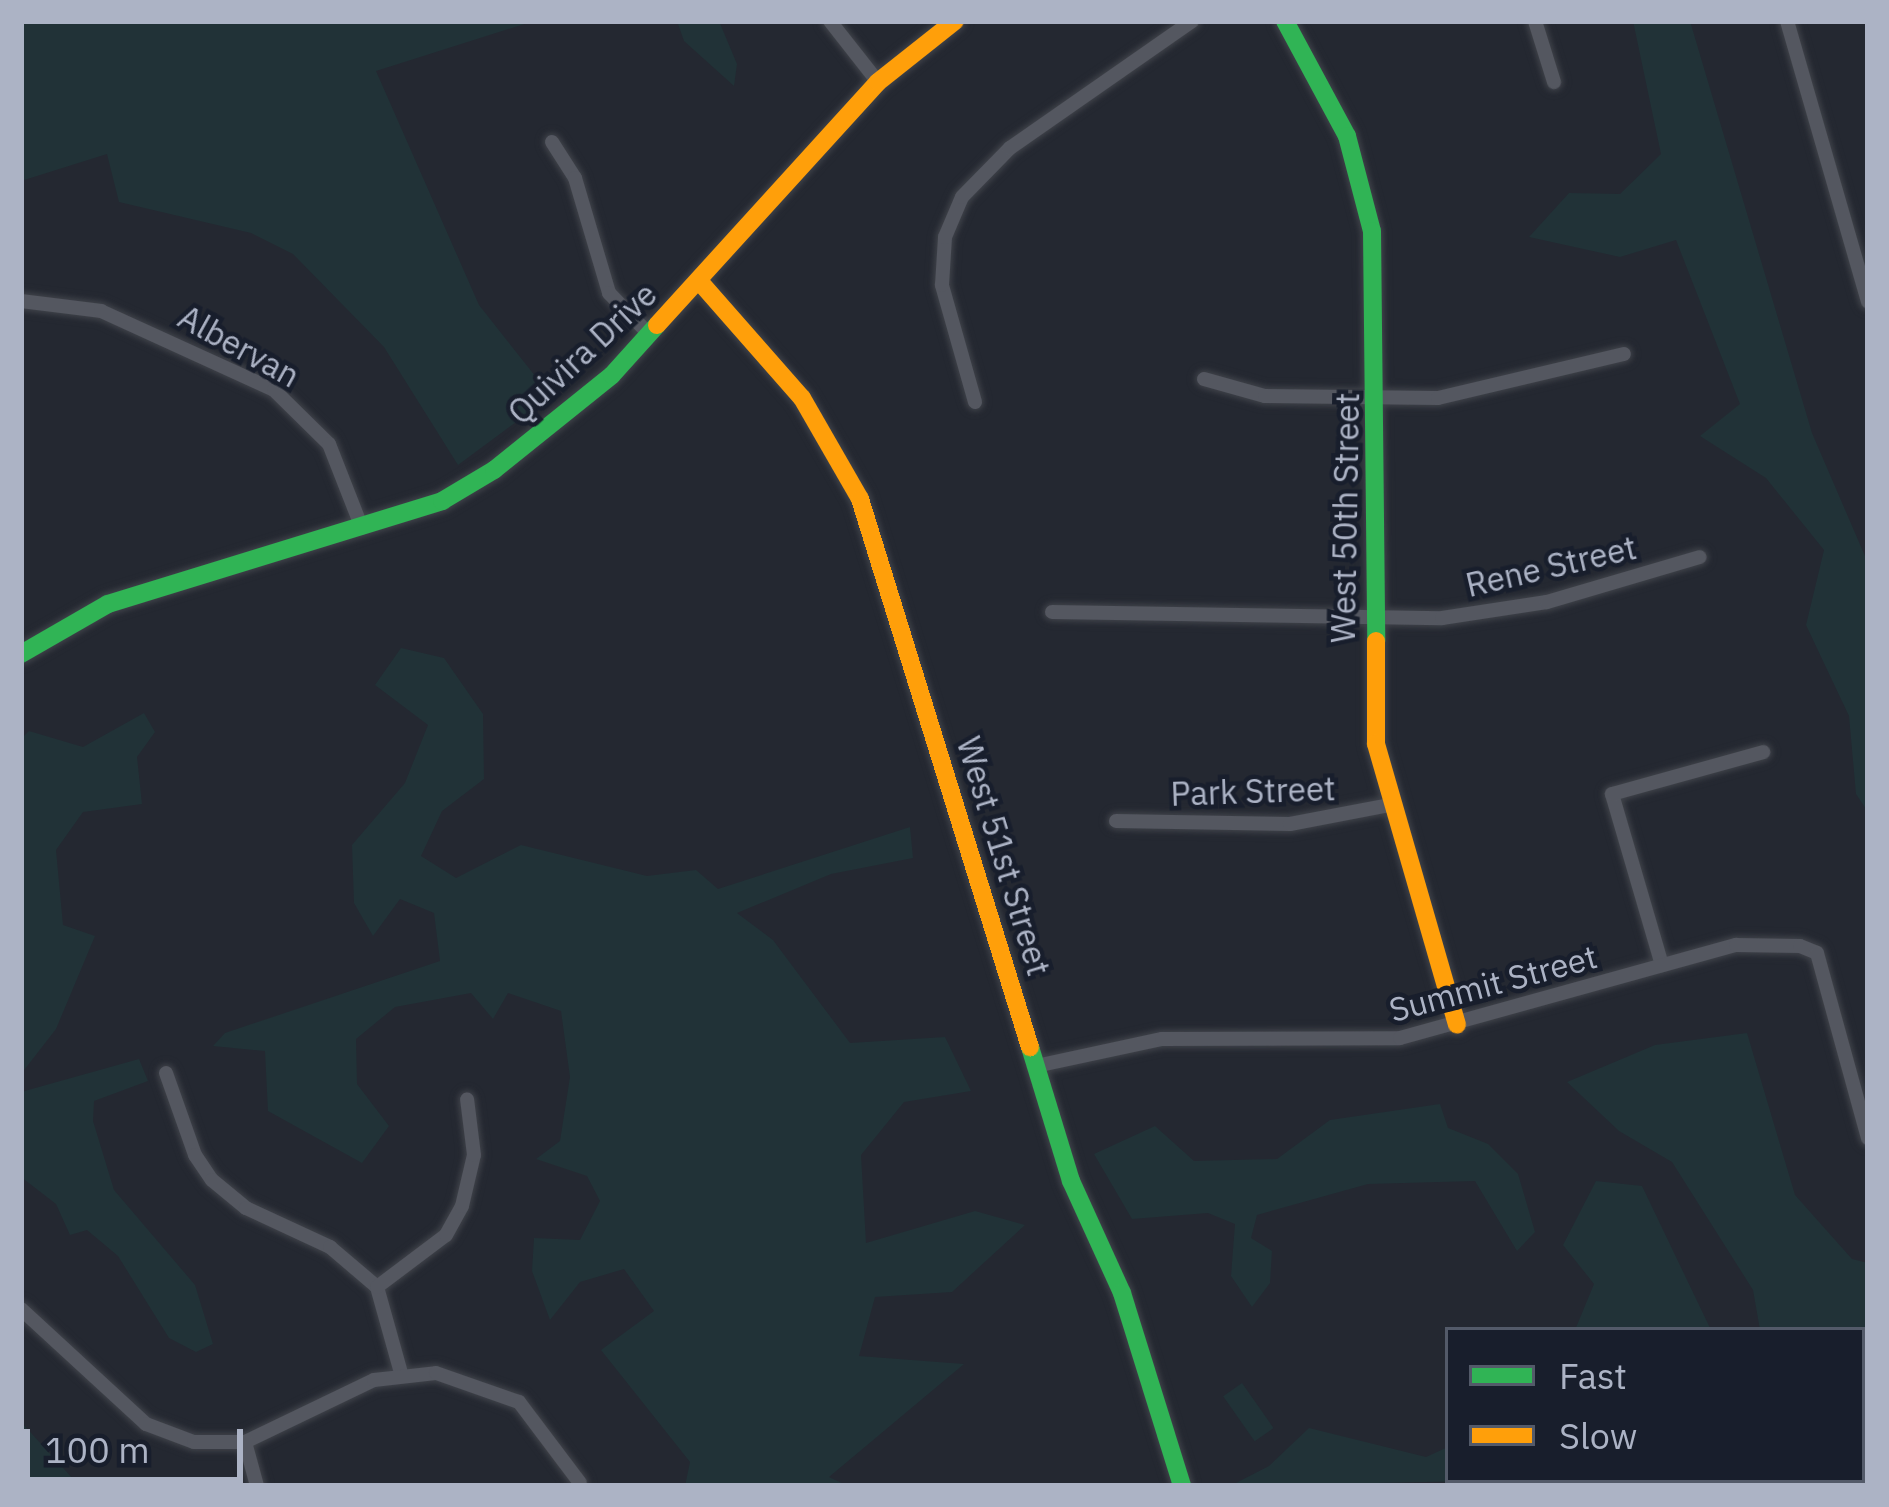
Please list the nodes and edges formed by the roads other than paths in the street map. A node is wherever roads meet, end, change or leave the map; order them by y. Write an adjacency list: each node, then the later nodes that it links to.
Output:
1 (830, 21): 7 (street)
2 (955, 21): 7 (street, Quivira Drive)
3 (1192, 21): 17 (street)
4 (1285, 21): 16 (street, West 50th Street)
5 (1534, 21): 8 (street)
6 (1787, 21): 12 (street)
7 (878, 82): 10 (street, Quivira Drive)
8 (1554, 82)
9 (552, 142): 13 (street)
10 (700, 282): 13 (street, Quivira Drive); 28 (street, West 51st Street)
11 (21, 301): 18 (street, Albervan)
12 (1868, 302)
13 (649, 334): 18 (street, Quivira Drive)
14 (1624, 354): 16 (street)
15 (1204, 379): 16 (street)
16 (1378, 398): 21 (street, West 50th Street)
17 (975, 402)
18 (362, 528): 22 (street, Quivira Drive)
19 (1700, 557): 21 (street, Rene Street)
20 (1052, 612): 21 (street, Rene Street)
21 (1373, 618): 24 (street, West 50th Street)
22 (21, 654)
23 (1763, 752): 26 (street)
24 (1390, 806): 25 (street, Park Street); 27 (street, West 50th Street)
25 (1116, 820)
26 (1662, 965): 27 (street, Summit Street); 31 (street, Summit Street)
27 (1456, 1025): 28 (street, Summit Street)
28 (1036, 1066): 38 (street, West 51st Street)
29 (166, 1073): 32 (street)
30 (466, 1099): 32 (street)
31 (1868, 1138)
32 (376, 1287): 34 (street)
33 (21, 1309): 35 (street)
34 (401, 1373): 35 (street); 36 (street)
35 (245, 1442): 37 (street)
36 (580, 1483)
37 (257, 1486)
38 (1182, 1486)

